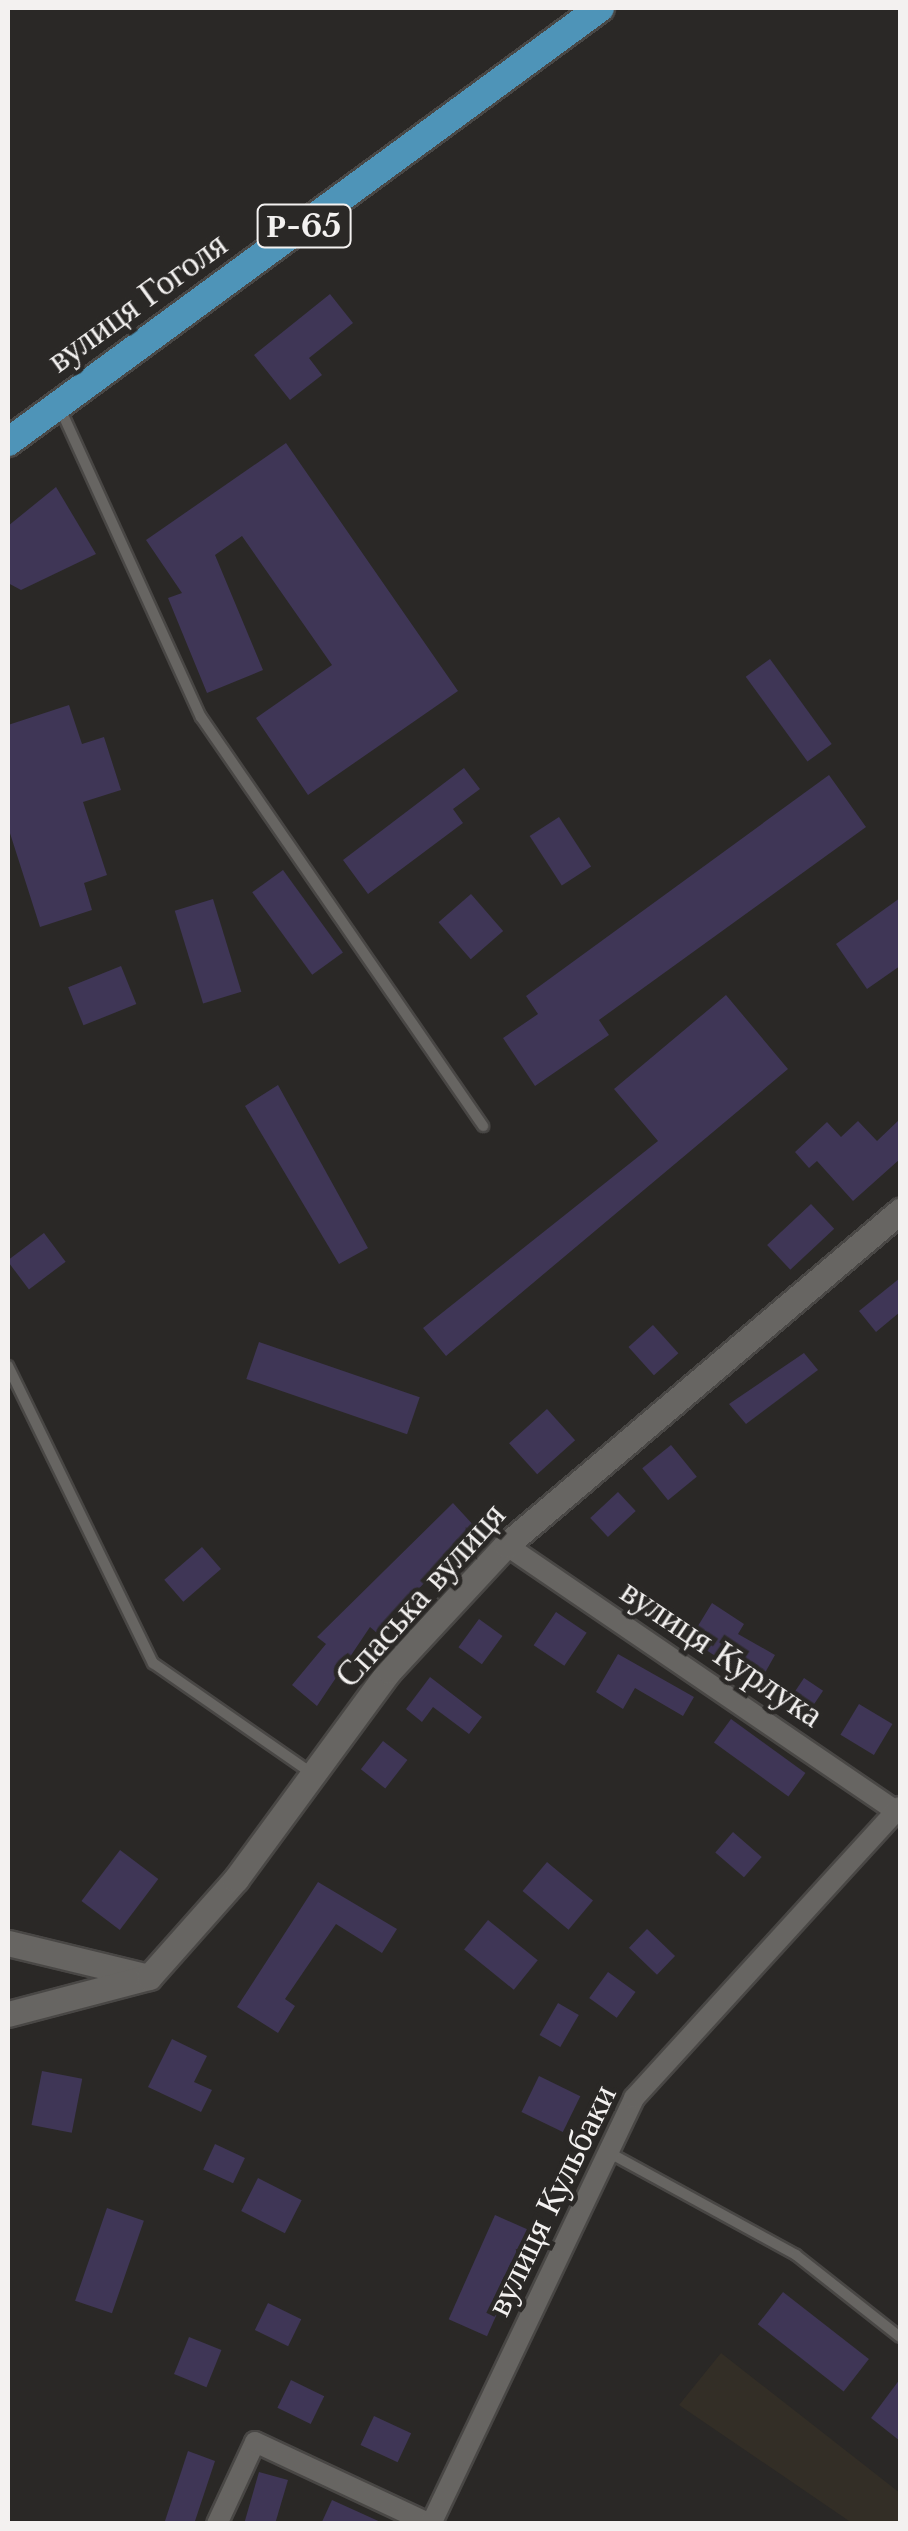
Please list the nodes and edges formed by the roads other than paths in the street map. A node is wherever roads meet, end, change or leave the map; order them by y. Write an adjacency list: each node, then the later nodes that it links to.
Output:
1 (600, 8): 2 (main road, вулиця Гоголя / Р-65)
2 (59, 405): 3 (main road, вулиця Гоголя / Р-65); 4 (lane)
3 (8, 442)
4 (483, 1126)
5 (900, 1211): 7 (street, Спаська вулиця)
6 (8, 1366): 8 (lane)
7 (506, 1546): 8 (street, Спаська вулиця); 9 (street, вулиця Курлука)
8 (314, 1774): 11 (street, Спаська вулиця)
9 (899, 1811): 13 (street, вулиця Кульбаки)
10 (8, 1943): 11 (street)
11 (149, 1977): 12 (street)
12 (8, 2014)
13 (608, 2152): 14 (lane); 16 (street, вулиця Кульбаки)
14 (900, 2337)
15 (217, 2524): 16 (street)
16 (431, 2524)

